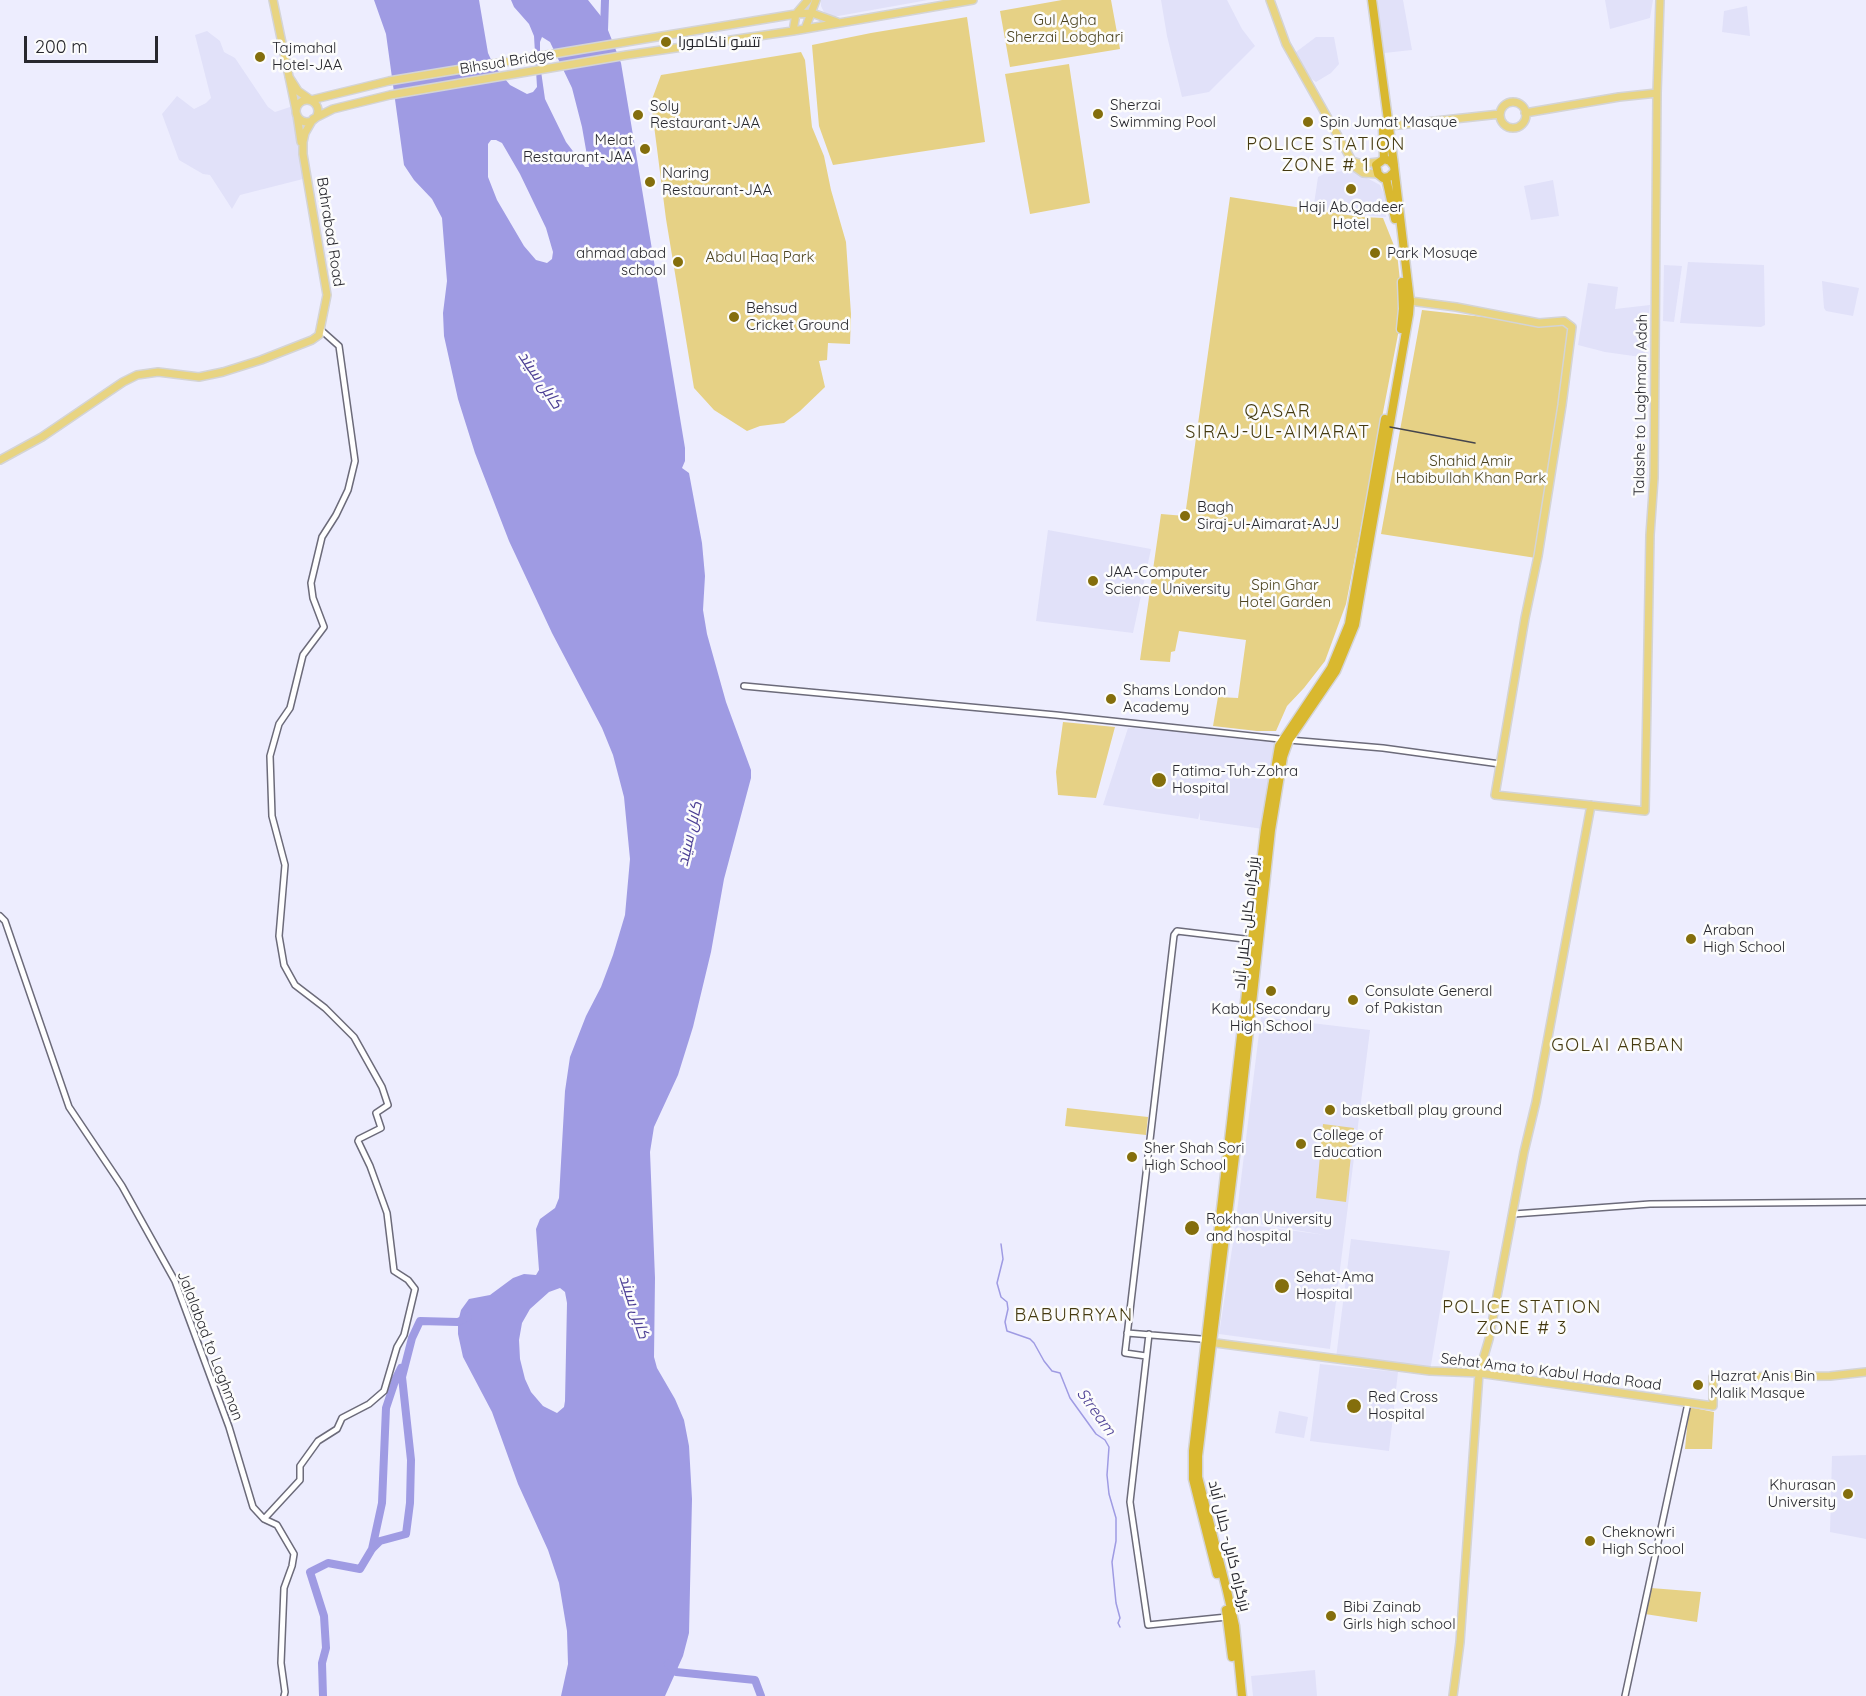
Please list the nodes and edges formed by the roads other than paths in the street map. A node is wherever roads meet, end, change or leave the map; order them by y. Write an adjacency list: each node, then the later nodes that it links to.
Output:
1 (273, 0): 16 (main road)
2 (808, 0): 10 (main road)
3 (816, 0): 9 (main road)
4 (973, 0): 11 (main road, Bihsud Bridge)
5 (1270, 0): 26 (main road)
6 (1366, 0): 25 (highway)
7 (1372, 0): 23 (highway, بزرگراه کابل- جلال آباد)
8 (1660, 0): 17 (main road, Talashe to Laghman Adah)
9 (812, 13): 10 (main road); 11 (main road); 13 (main road)
10 (796, 14): 12 (main road); 14 (main road)
11 (840, 23): 13 (main road, Bihsud Bridge)
12 (739, 25): 15 (main road); 18 (main road)
13 (805, 29): 14 (main road, Bihsud Bridge)
14 (793, 31): 15 (main road, Bihsud Bridge)
15 (741, 39): 22 (main road, Bihsud Bridge)
16 (290, 77): 18 (main road); 19 (main road)
17 (1657, 93): 20 (main road); 34 (main road, Talashe to Laghman Adah)
18 (310, 100): 19 (main road); 22 (main road)
19 (296, 113): 22 (main road); 24 (main road)
20 (1525, 113): 21 (main road); 21 (main road)
21 (1500, 114): 23 (main road)
22 (313, 119): 24 (main road, Bahrabad Road)
23 (1389, 126): 27 (highway, بزرگراه کابل- جلال آباد)
24 (303, 154): 29 (main road, Bahrabad Road)
25 (1381, 161): 26 (main road); 27 (highway); 27 (highway)
26 (1352, 162): 27 (main road)
27 (1388, 173): 28 (highway, بزرگراه کابل- جلال آباد); 32 (highway, بزرگراه کابل- جلال آباد)
28 (1410, 301): 32 (highway, بزرگراه کابل- جلال آباد); 33 (main road)
29 (321, 330): 30 (main road); 46 (street)
30 (0, 460)
31 (744, 686): 32 (street)
32 (1285, 740): 33 (street); 36 (highway, بزرگراه کابل- جلال آباد)
33 (1500, 764): 34 (main road)
34 (1591, 805): 38 (main road)
35 (0, 916): 46 (street, Jalalabad to Laghman)
36 (1256, 940): 39 (street); 41 (highway, بزرگراه کابل- جلال آباد)
37 (1866, 1202): 38 (street)
38 (1514, 1214): 44 (main road)
39 (1127, 1333): 40 (street); 42 (street)
40 (1149, 1334): 41 (street); 42 (street)
41 (1209, 1342): 44 (main road, Sehat Ama to Kabul Hada Road); 47 (highway, بزرگراه کابل- جلال آباد); 50 (highway, بزرگراه کابل- جلال آباد)
42 (1146, 1356): 47 (street)
43 (1866, 1372): 45 (main road, Sehat Ama to Kabul Hada Road)
44 (1479, 1373): 45 (main road, Sehat Ama to Kabul Hada Road); 51 (main road)
45 (1688, 1403): 52 (street)
46 (264, 1519): 48 (street, Jalalabad to Laghman)
47 (1227, 1617): 49 (highway, بزرگراه کابل- جلال آباد)
48 (284, 1696)
49 (1236, 1696)
50 (1242, 1696)
51 (1453, 1696)
52 (1625, 1696)

